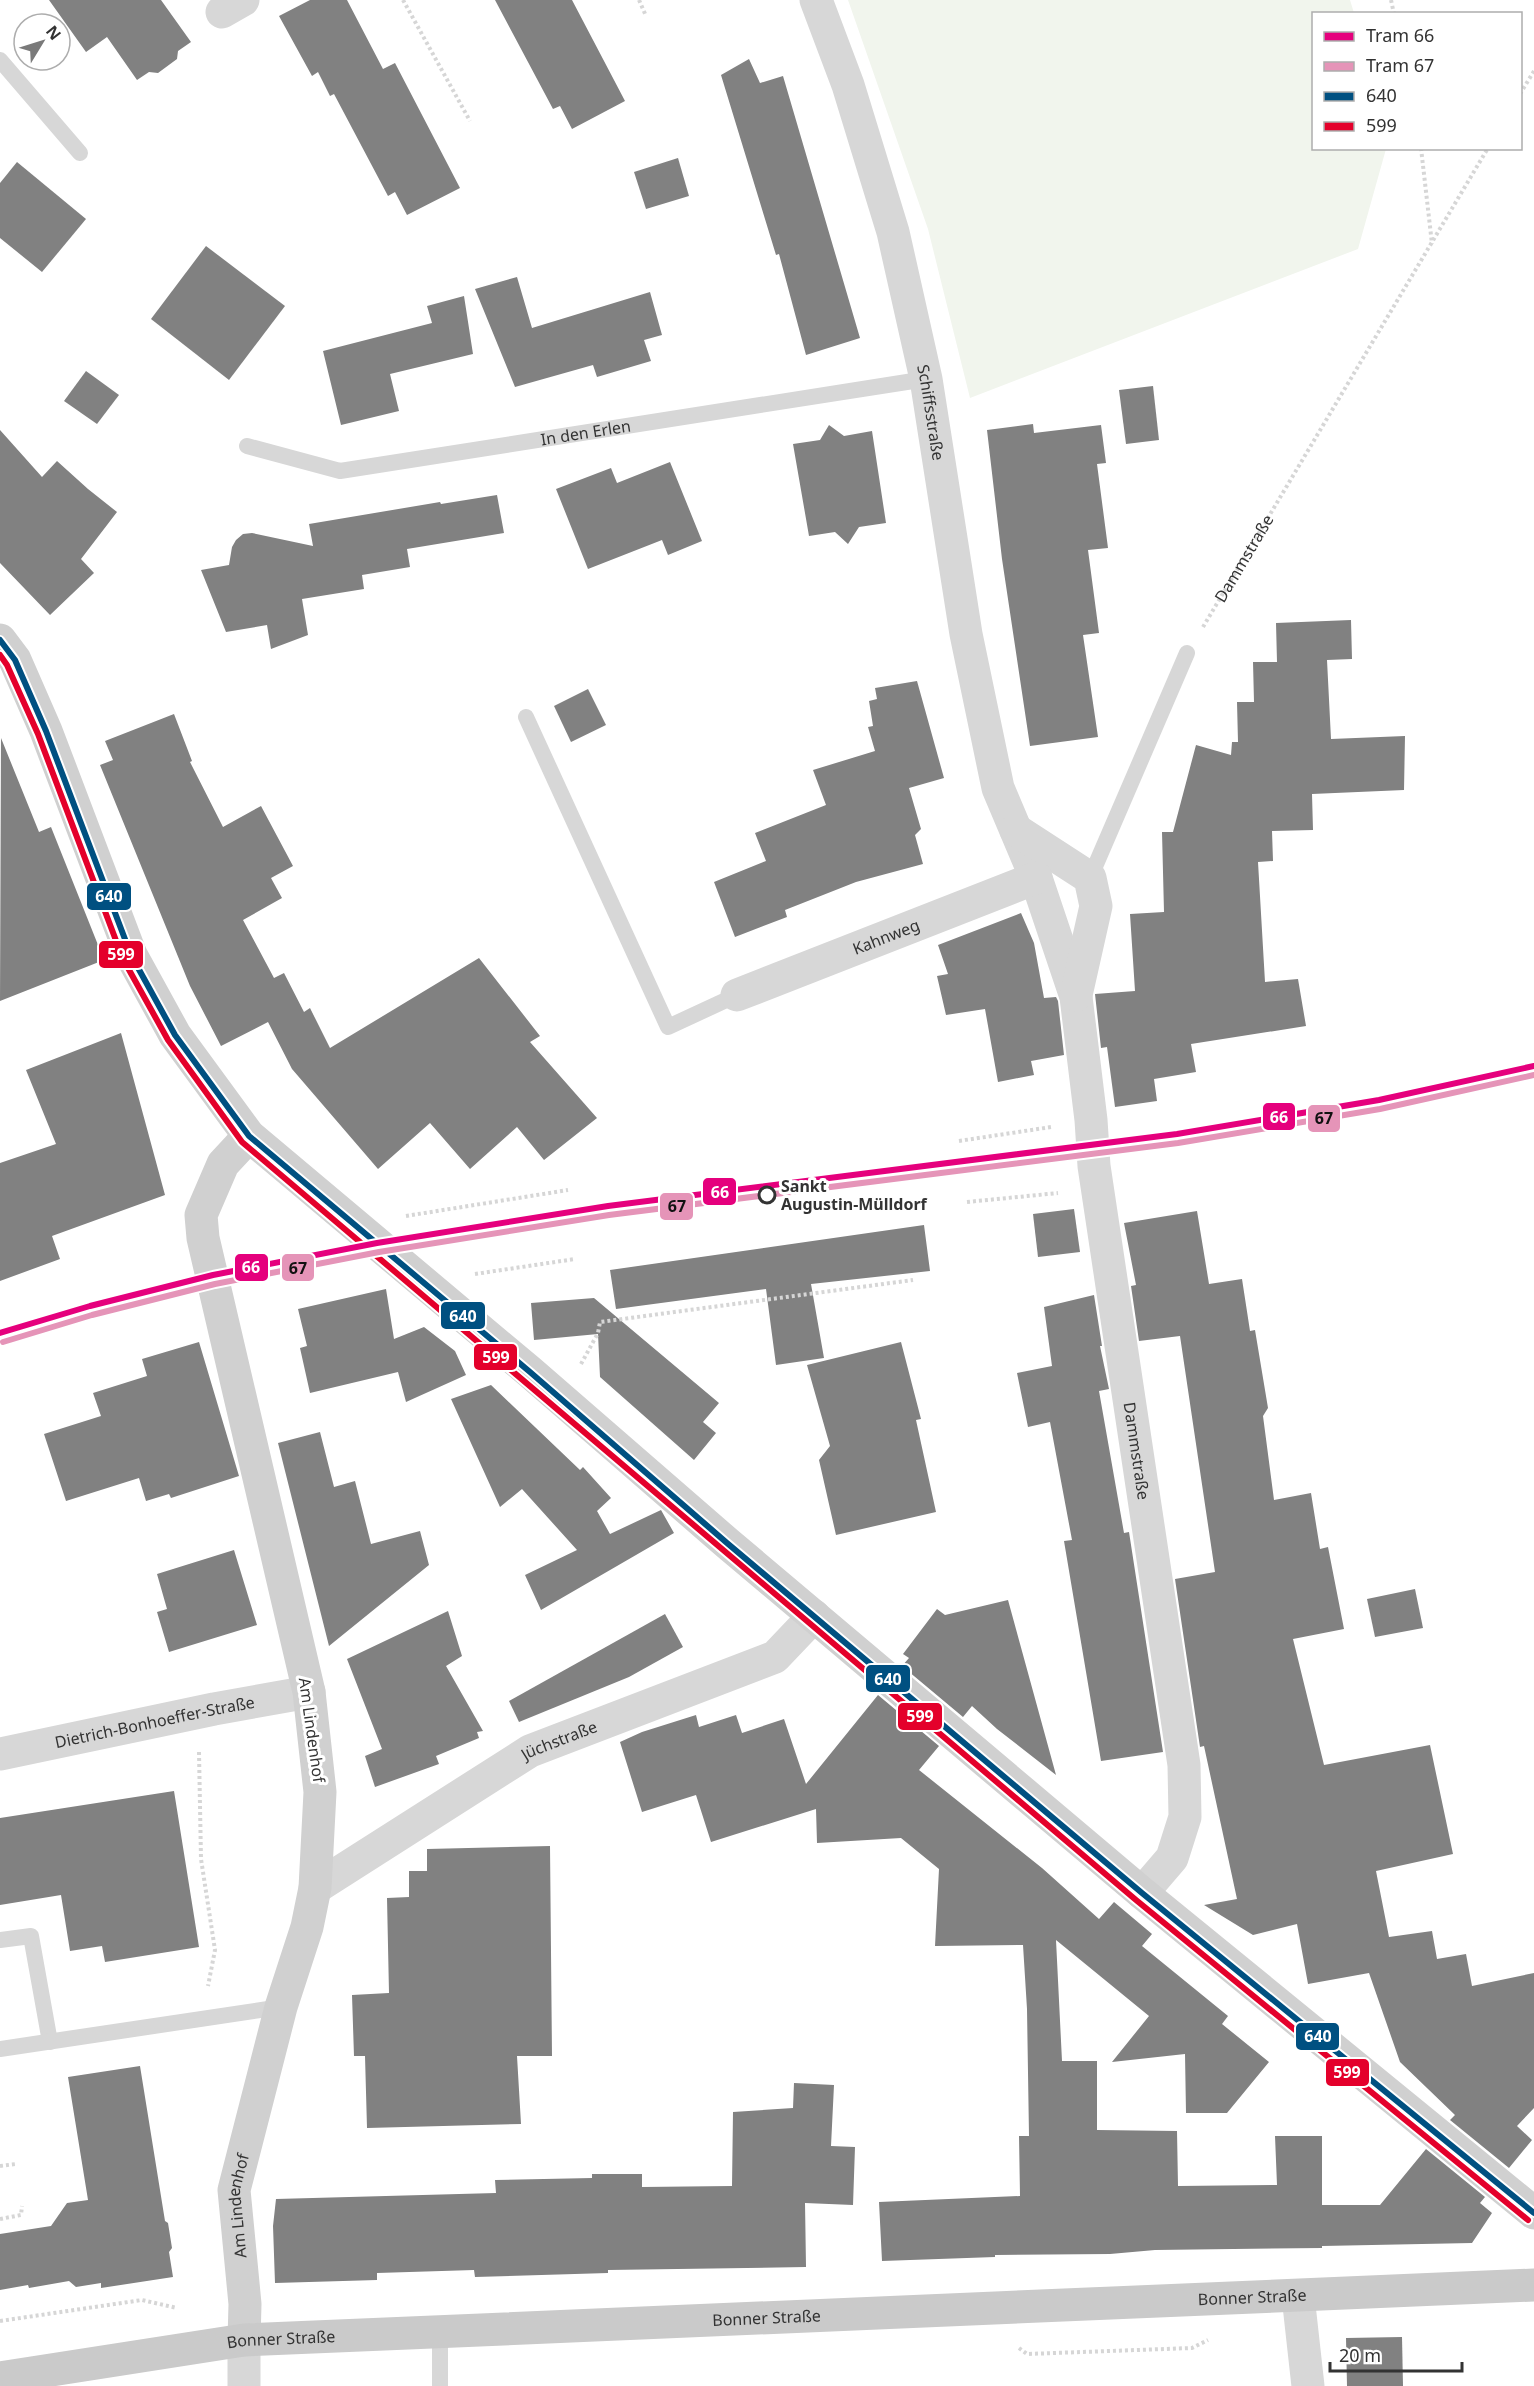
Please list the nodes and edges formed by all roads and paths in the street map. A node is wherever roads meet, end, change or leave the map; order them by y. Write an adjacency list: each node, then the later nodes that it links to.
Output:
1 (404, 0): 8 (path)
2 (639, 0): 4 (path)
3 (816, 0): 13 (street, Schiffsstraße)
4 (646, 16)
5 (0, 60): 11 (lane)
6 (1534, 71): 7 (path)
7 (1522, 92)
8 (470, 121)
9 (1421, 150): 12 (path)
10 (1487, 150): 12 (path, Dammstraße)
11 (80, 153)
12 (1432, 244): 16 (path, Dammstraße)
13 (926, 379): 14 (lane, In den Erlen); 18 (street, Schiffsstraße)
14 (247, 446)
15 (0, 640): 24 (street)
16 (1187, 653): 20 (lane)
17 (526, 717): 21 (lane)
18 (1016, 831): 19 (street, Schiffsstraße); 20 (street)
19 (1036, 878): 21 (street, Kahnweg); 22 (street, Dammstraße)
20 (1090, 878): 22 (street, Dammstraße)
21 (736, 995)
22 (1076, 997): 39 (street, Dammstraße)
23 (1061, 1125): 25 (path)
24 (249, 1136): 34 (street); 35 (street, Am Lindenhof)
25 (960, 1141)
26 (568, 1190): 29 (path)
27 (1064, 1192): 28 (path)
28 (967, 1202)
29 (411, 1216)
30 (575, 1259): 31 (path)
31 (471, 1275)
32 (913, 1280): 33 (path)
33 (579, 1367)
34 (814, 1616): 38 (street, Jüchstraße); 39 (street)
35 (309, 1692): 36 (street, Dietrich-Bonhoeffer-Straße); 38 (street, Am Lindenhof)
36 (214, 1709): 37 (street, Dietrich-Bonhoeffer-Straße); 42 (path)
37 (0, 1754)
38 (315, 1888): 41 (street, Am Lindenhof)
39 (1142, 1893): 48 (street)
40 (0, 1940): 43 (lane)
41 (281, 2007): 42 (lane); 55 (street, Am Lindenhof)
42 (201, 2021): 43 (lane)
43 (50, 2042): 44 (lane)
44 (0, 2049)
45 (16, 2164): 46 (path)
46 (0, 2166)
47 (22, 2206): 49 (path)
48 (1534, 2213)
49 (0, 2218)
50 (1534, 2285): 51 (main road, Bonner Straße)
51 (1298, 2296): 54 (main road, Bonner Straße); 59 (street)
52 (185, 2310): 53 (path)
53 (0, 2321)
54 (440, 2332): 55 (main road, Bonner Straße); 58 (lane)
55 (244, 2340): 56 (main road, Bonner Straße); 57 (street)
56 (0, 2378)
57 (244, 2386)
58 (440, 2386)
59 (1308, 2386)

